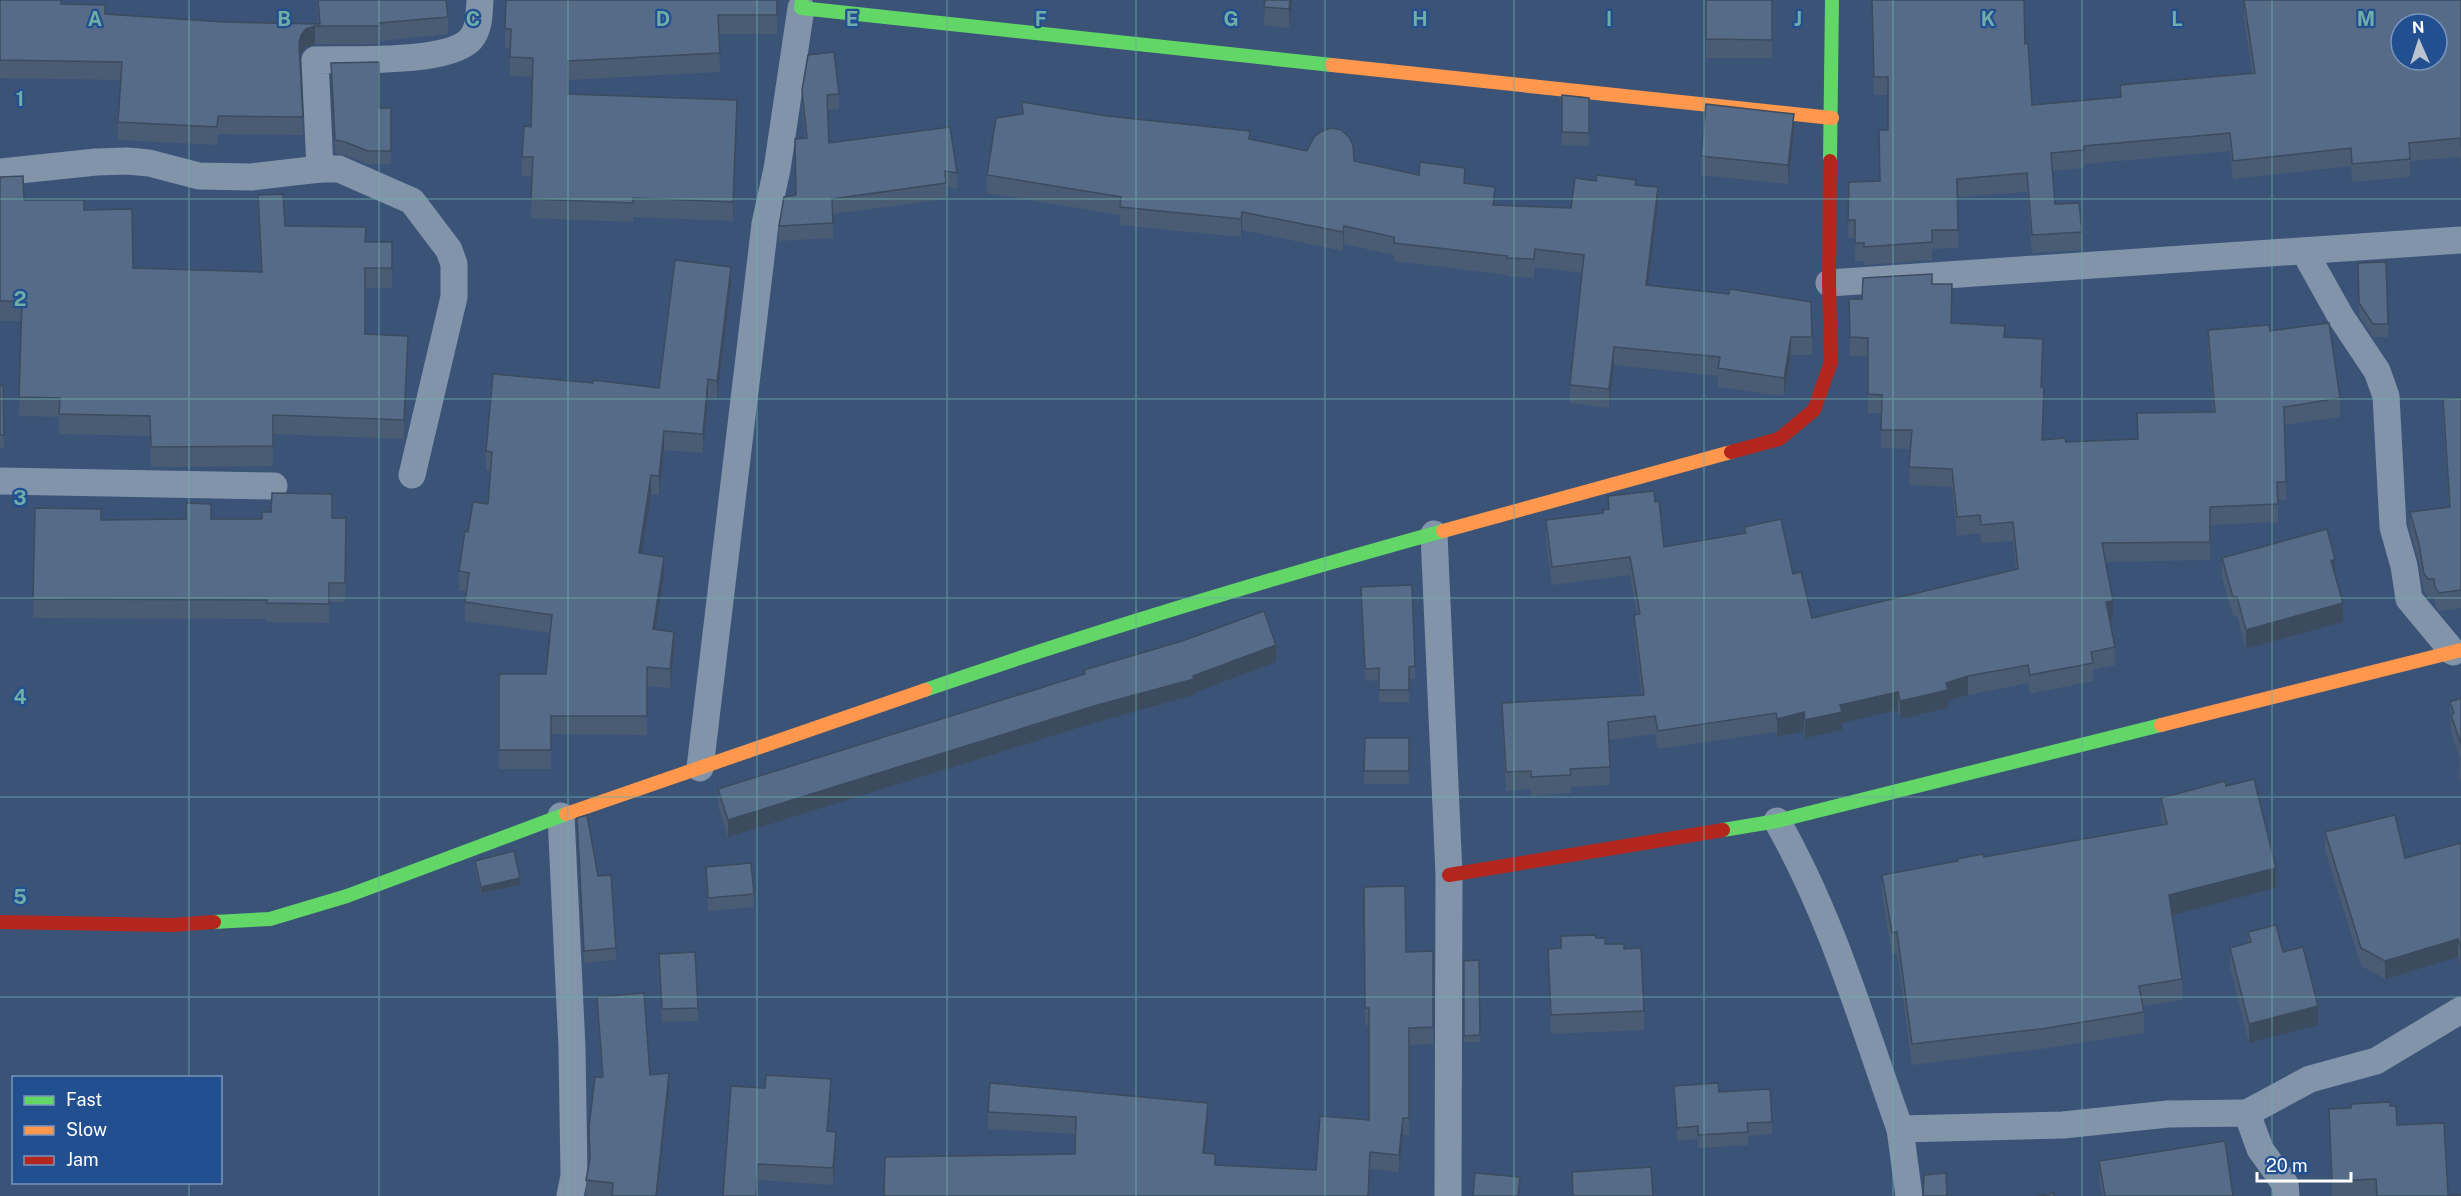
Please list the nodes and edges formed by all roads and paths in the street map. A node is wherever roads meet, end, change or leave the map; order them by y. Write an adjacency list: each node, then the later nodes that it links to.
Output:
1 (480, 0): 5 (street)
2 (1832, 0): 4 (street)
3 (802, 4): 4 (street); 15 (street)
4 (1832, 118): 9 (street)
5 (320, 169): 6 (street); 10 (street)
6 (0, 172)
7 (2461, 240): 8 (street)
8 (2304, 252): 9 (street); 14 (street)
9 (1829, 283): 13 (street)
10 (412, 475)
11 (0, 481): 12 (street)
12 (274, 486)
13 (1434, 534): 15 (street); 18 (street)
14 (2457, 651): 17 (street)
15 (700, 768): 16 (street)
16 (561, 816): 19 (street); 23 (street)
17 (1776, 820): 18 (street); 22 (street)
18 (1449, 876): 24 (street)
19 (0, 922)
20 (2461, 1010): 21 (street)
21 (2247, 1113): 22 (street); 26 (street)
22 (1900, 1129): 25 (street)
23 (570, 1196)
24 (1448, 1196)
25 (1909, 1196)
26 (2286, 1196)

